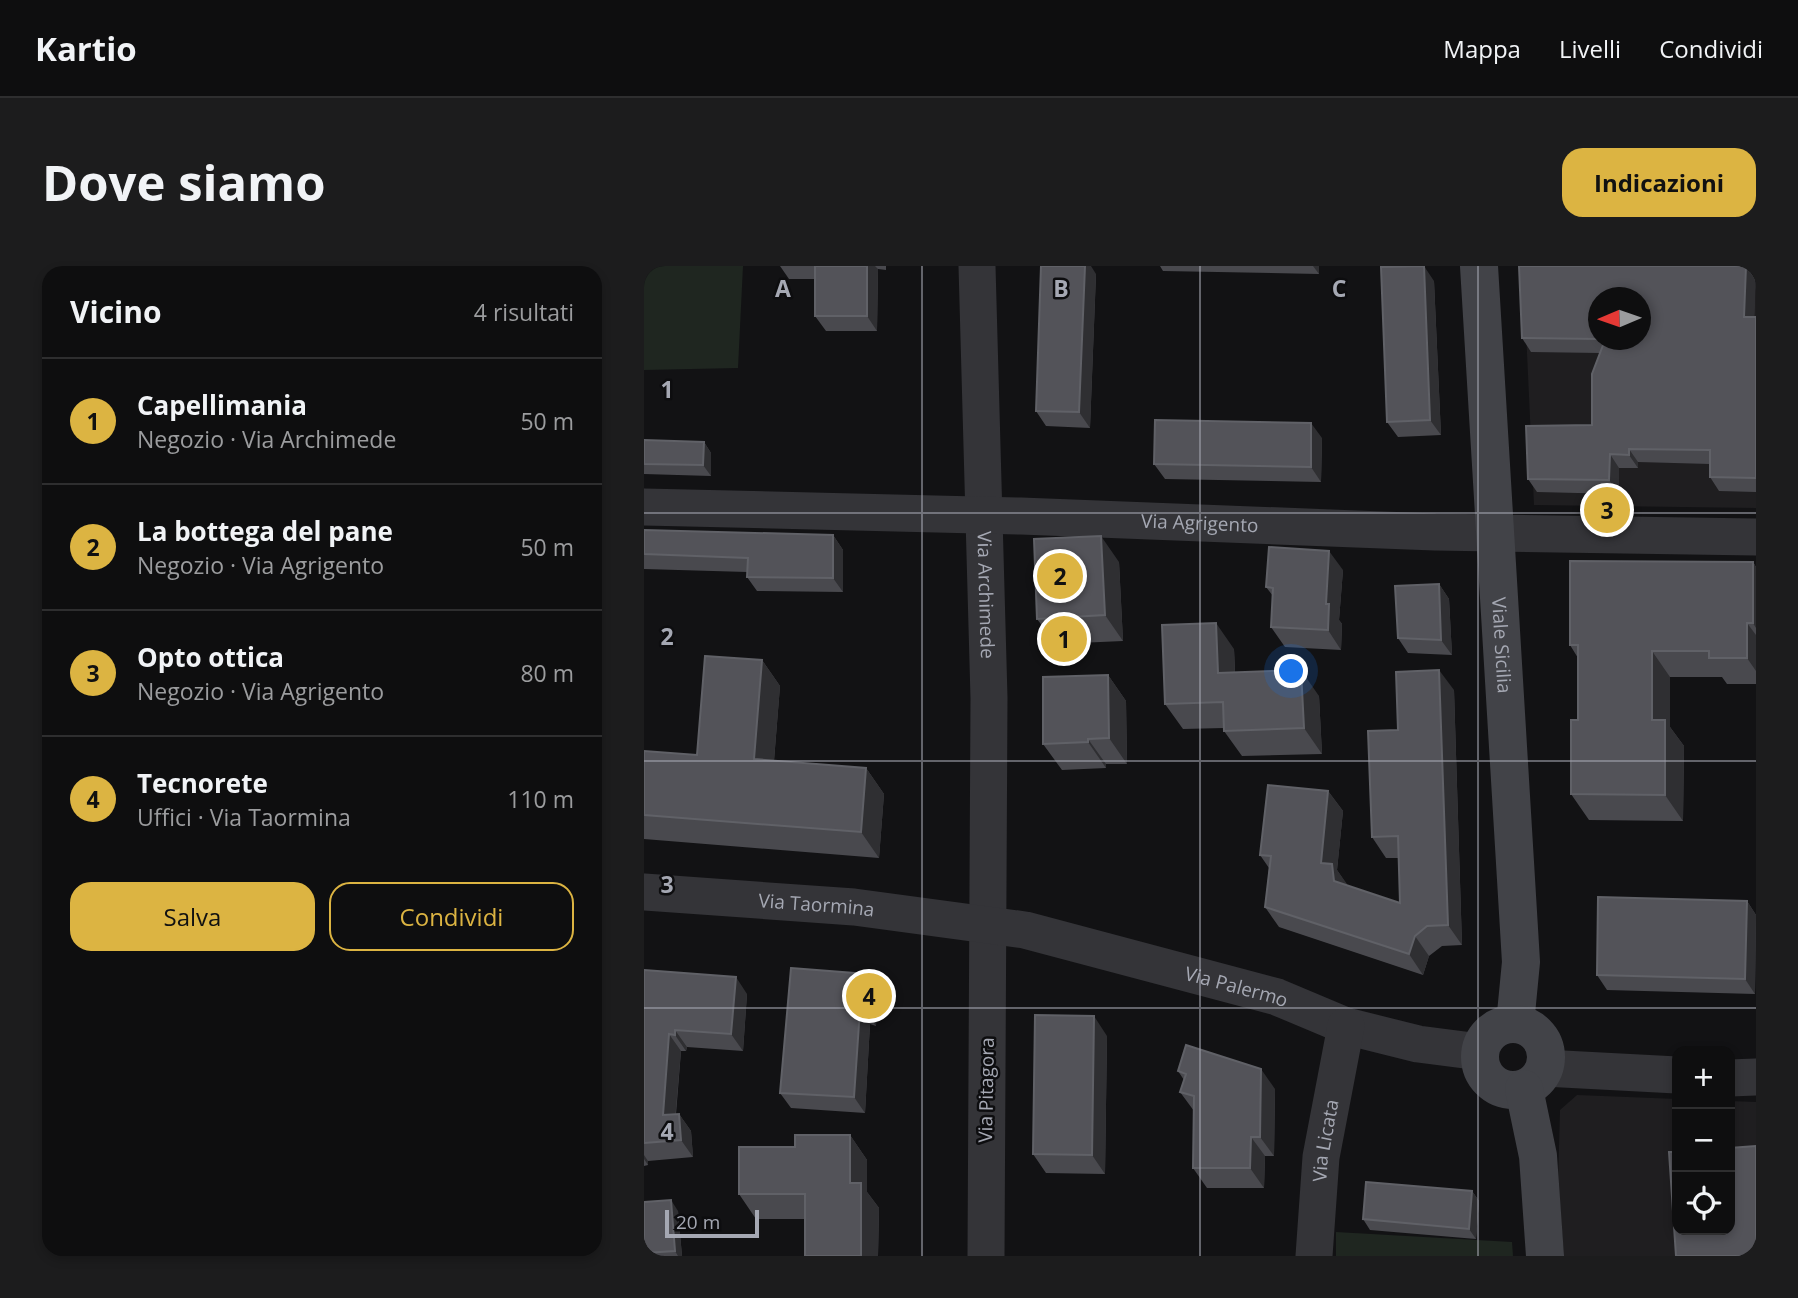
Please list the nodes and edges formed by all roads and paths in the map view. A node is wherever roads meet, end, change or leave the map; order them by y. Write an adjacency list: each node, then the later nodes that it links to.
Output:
1 (977, 266): 4 (street, Via Archimede)
2 (1479, 266): 5 (street, Viale Sicilia)
3 (644, 507): 4 (street, Via Agrigento)
4 (985, 515): 5 (street, Via Agrigento); 8 (street, Via Archimede)
5 (1493, 533): 6 (street, Via Agrigento); 9 (street, Viale Sicilia)
6 (1756, 537)
7 (644, 892): 8 (street, Via Taormina)
8 (989, 923): 10 (street, Via Palermo); 16 (street, Via Pitagora)
9 (1515, 1024): 11 (street); 14 (street)
10 (1346, 1026): 11 (street, Via Palermo); 17 (street, Via Licata)
11 (1480, 1052): 14 (street)
12 (1672, 1074): 14 (street)
13 (1756, 1077): 15 (street)
14 (1534, 1078): 18 (street)
15 (1735, 1078)
16 (986, 1256)
17 (1314, 1256)
18 (1545, 1256)

